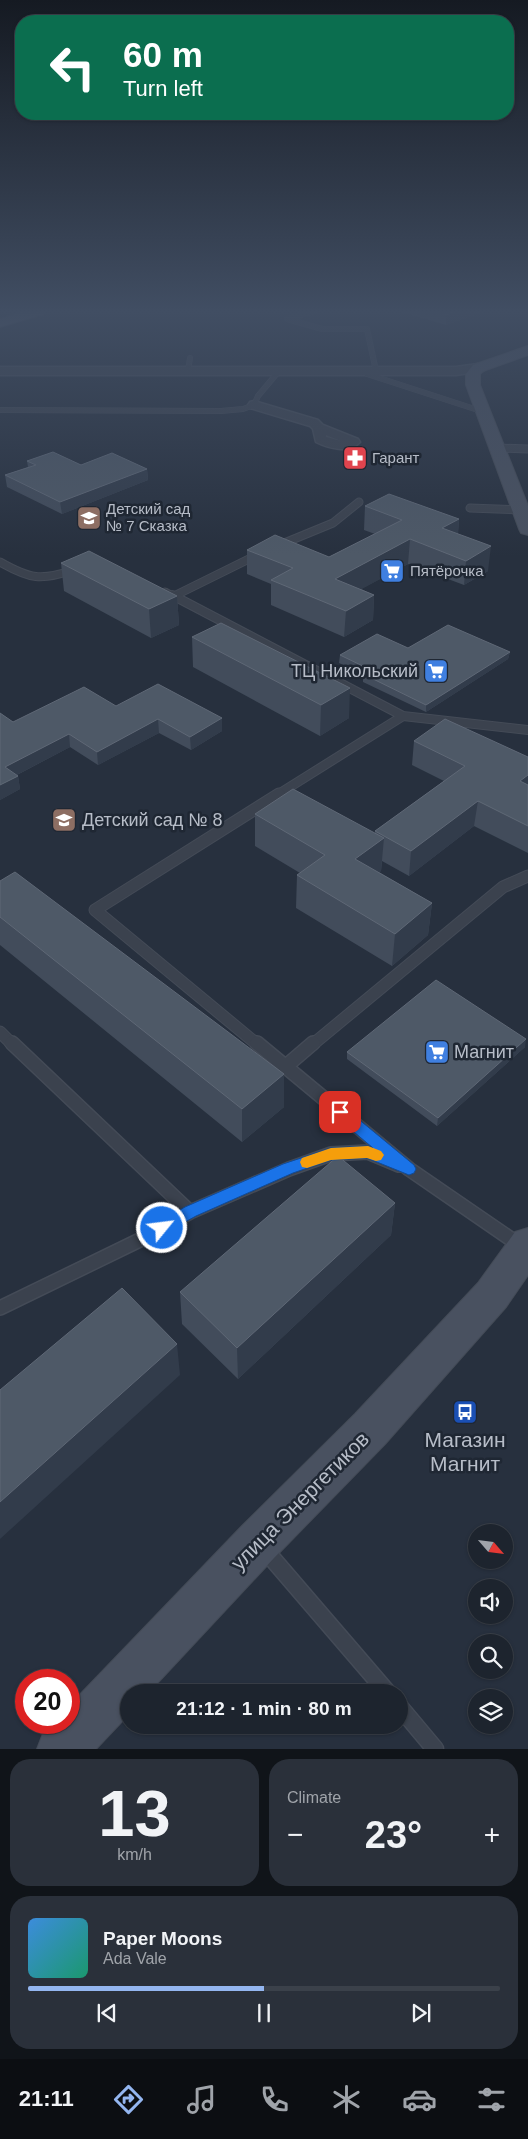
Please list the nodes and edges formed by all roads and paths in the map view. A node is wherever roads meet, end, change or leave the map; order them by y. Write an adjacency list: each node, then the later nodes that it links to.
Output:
1 (261, 393): 4 (lane)
2 (425, 393): 6 (lane)
3 (476, 393): 6 (main road)
4 (254, 405): 5 (lane); 7 (street)
5 (0, 410)
6 (484, 412): 8 (main road)
7 (319, 428)
8 (498, 448): 9 (lane); 12 (main road)
9 (528, 449)
10 (359, 502): 17 (lane)
11 (470, 508): 12 (lane)
12 (522, 510): 13 (main road)
13 (528, 529)
14 (0, 562): 15 (lane)
15 (77, 568)
16 (158, 588): 17 (lane)
17 (174, 596): 18 (lane)
18 (403, 716): 19 (lane); 22 (lane)
19 (528, 730)
20 (528, 876): 22 (lane)
21 (0, 1032): 24 (lane)
22 (285, 1067): 23 (lane)
23 (409, 1169): 24 (lane); 25 (lane)
24 (190, 1212): 26 (lane)
25 (526, 1246): 27 (main road, улица Энергетиков)
26 (0, 1308)
27 (258, 1542): 28 (lane); 30 (main road, улица Энергетиков)
28 (380, 1684)
29 (408, 1717): 31 (lane)
30 (62, 1749)
31 (435, 1749)

